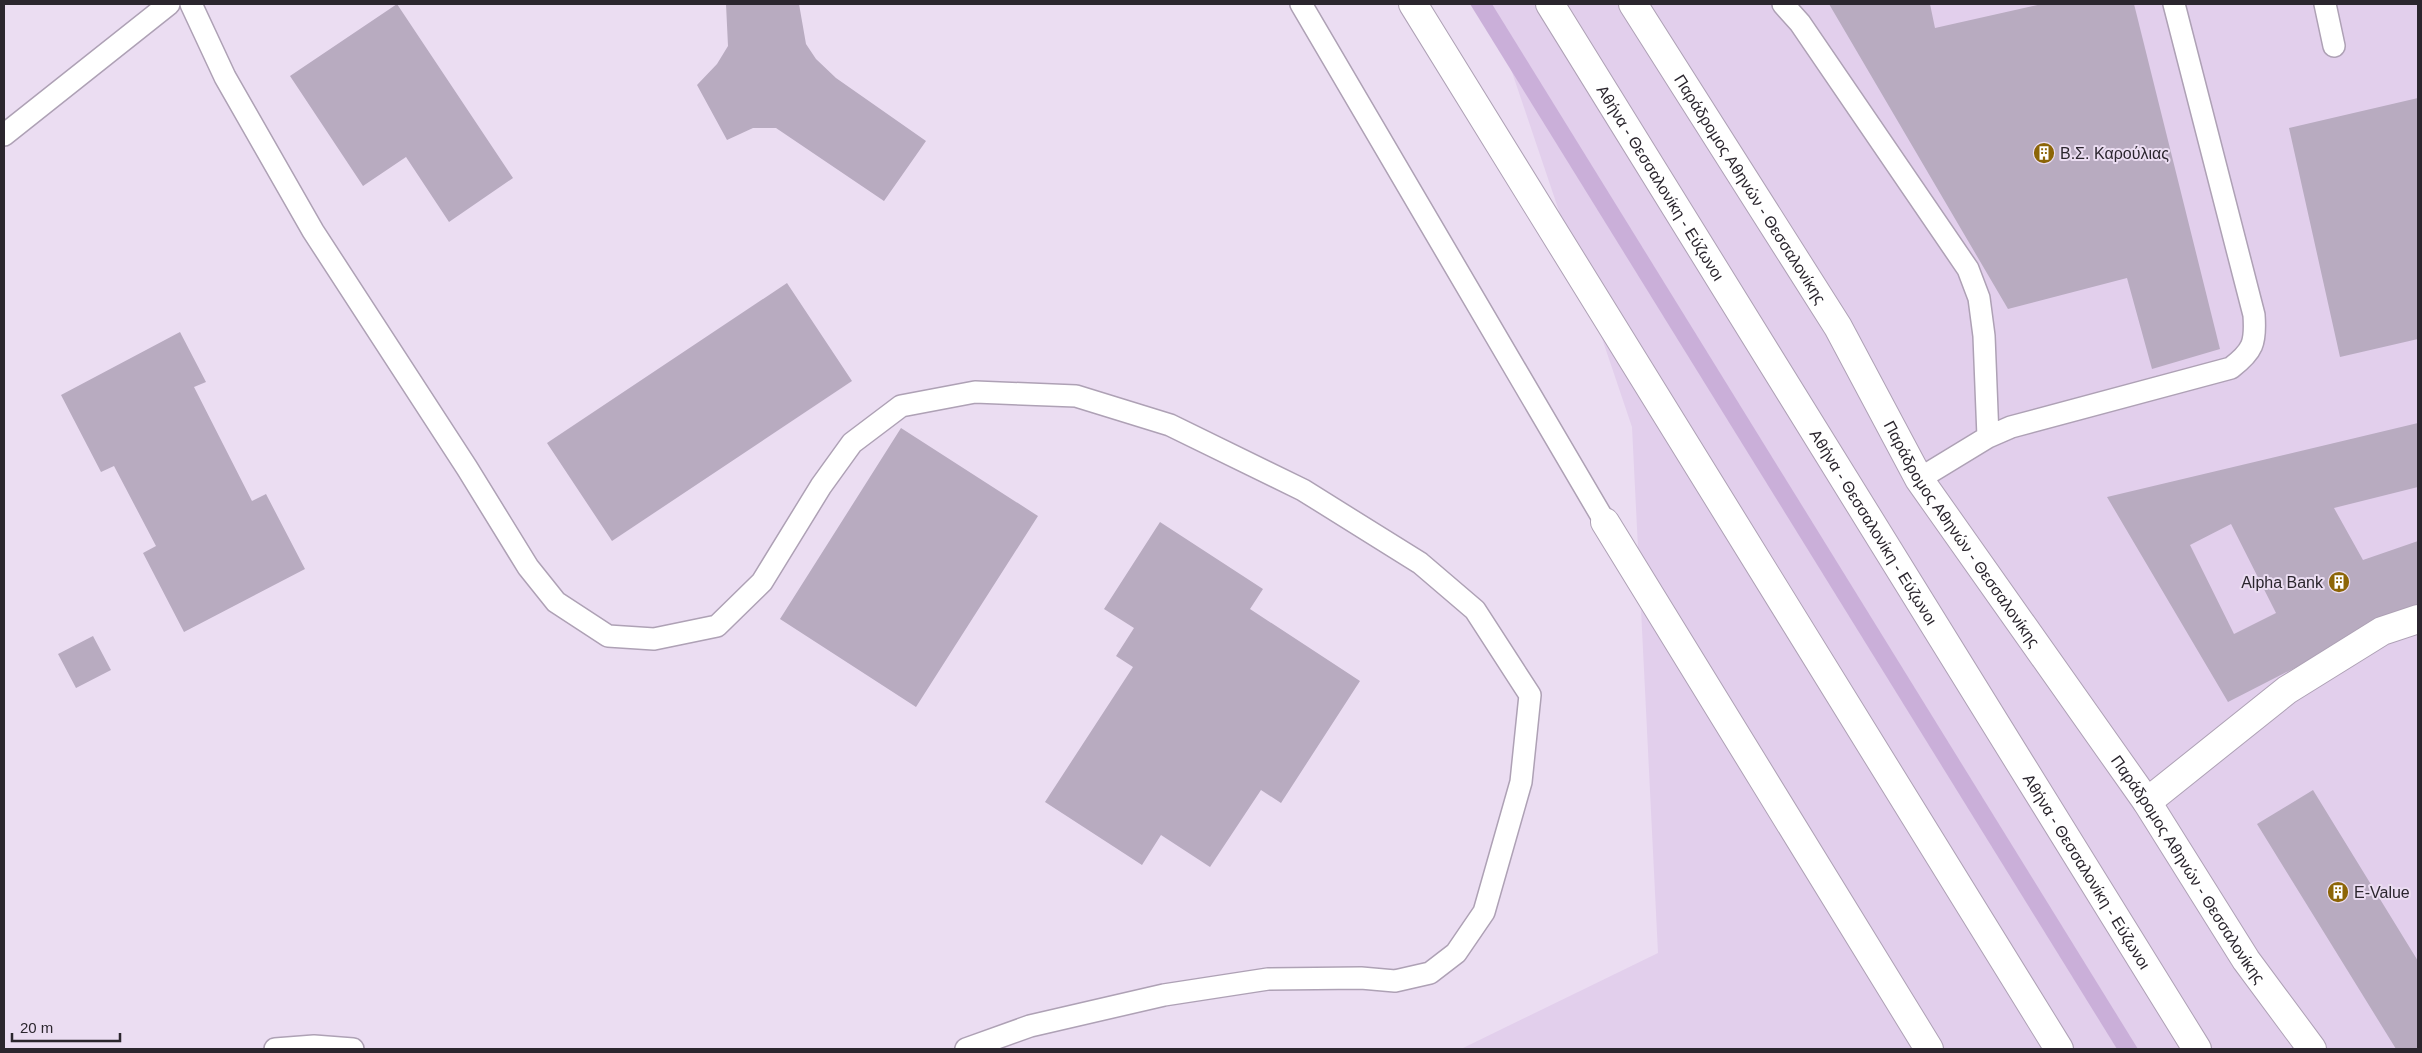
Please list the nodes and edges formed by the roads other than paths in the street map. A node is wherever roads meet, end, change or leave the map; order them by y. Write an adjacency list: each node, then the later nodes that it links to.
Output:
1 (169, 4): 11 (lane)
2 (192, 4): 20 (lane)
3 (1301, 4): 14 (lane)
4 (1413, 4): 22 (main road)
5 (1550, 4): 17 (main road, Αθήνα - Θεσσαλονίκη - Εύζωνοι)
6 (1633, 4): 13 (main road, Παράδρομος Αθηνών - Θεσσαλονίκης)
7 (1783, 4): 12 (lane)
8 (2174, 4): 12 (lane)
9 (2325, 4): 10 (lane)
10 (2334, 46)
11 (4, 136)
12 (1988, 437): 13 (lane)
13 (1919, 479): 16 (main road, Παράδρομος Αθηνών - Θεσσαλονίκης)
14 (1605, 522): 21 (main road)
15 (2418, 619): 16 (main road)
16 (2147, 802): 23 (main road, Παράδρομος Αθηνών - Θεσσαλονίκης)
17 (2197, 1048)
18 (275, 1049): 19 (lane)
19 (354, 1049)
20 (966, 1049)
21 (1929, 1049)
22 (2059, 1049)
23 (2312, 1049)

